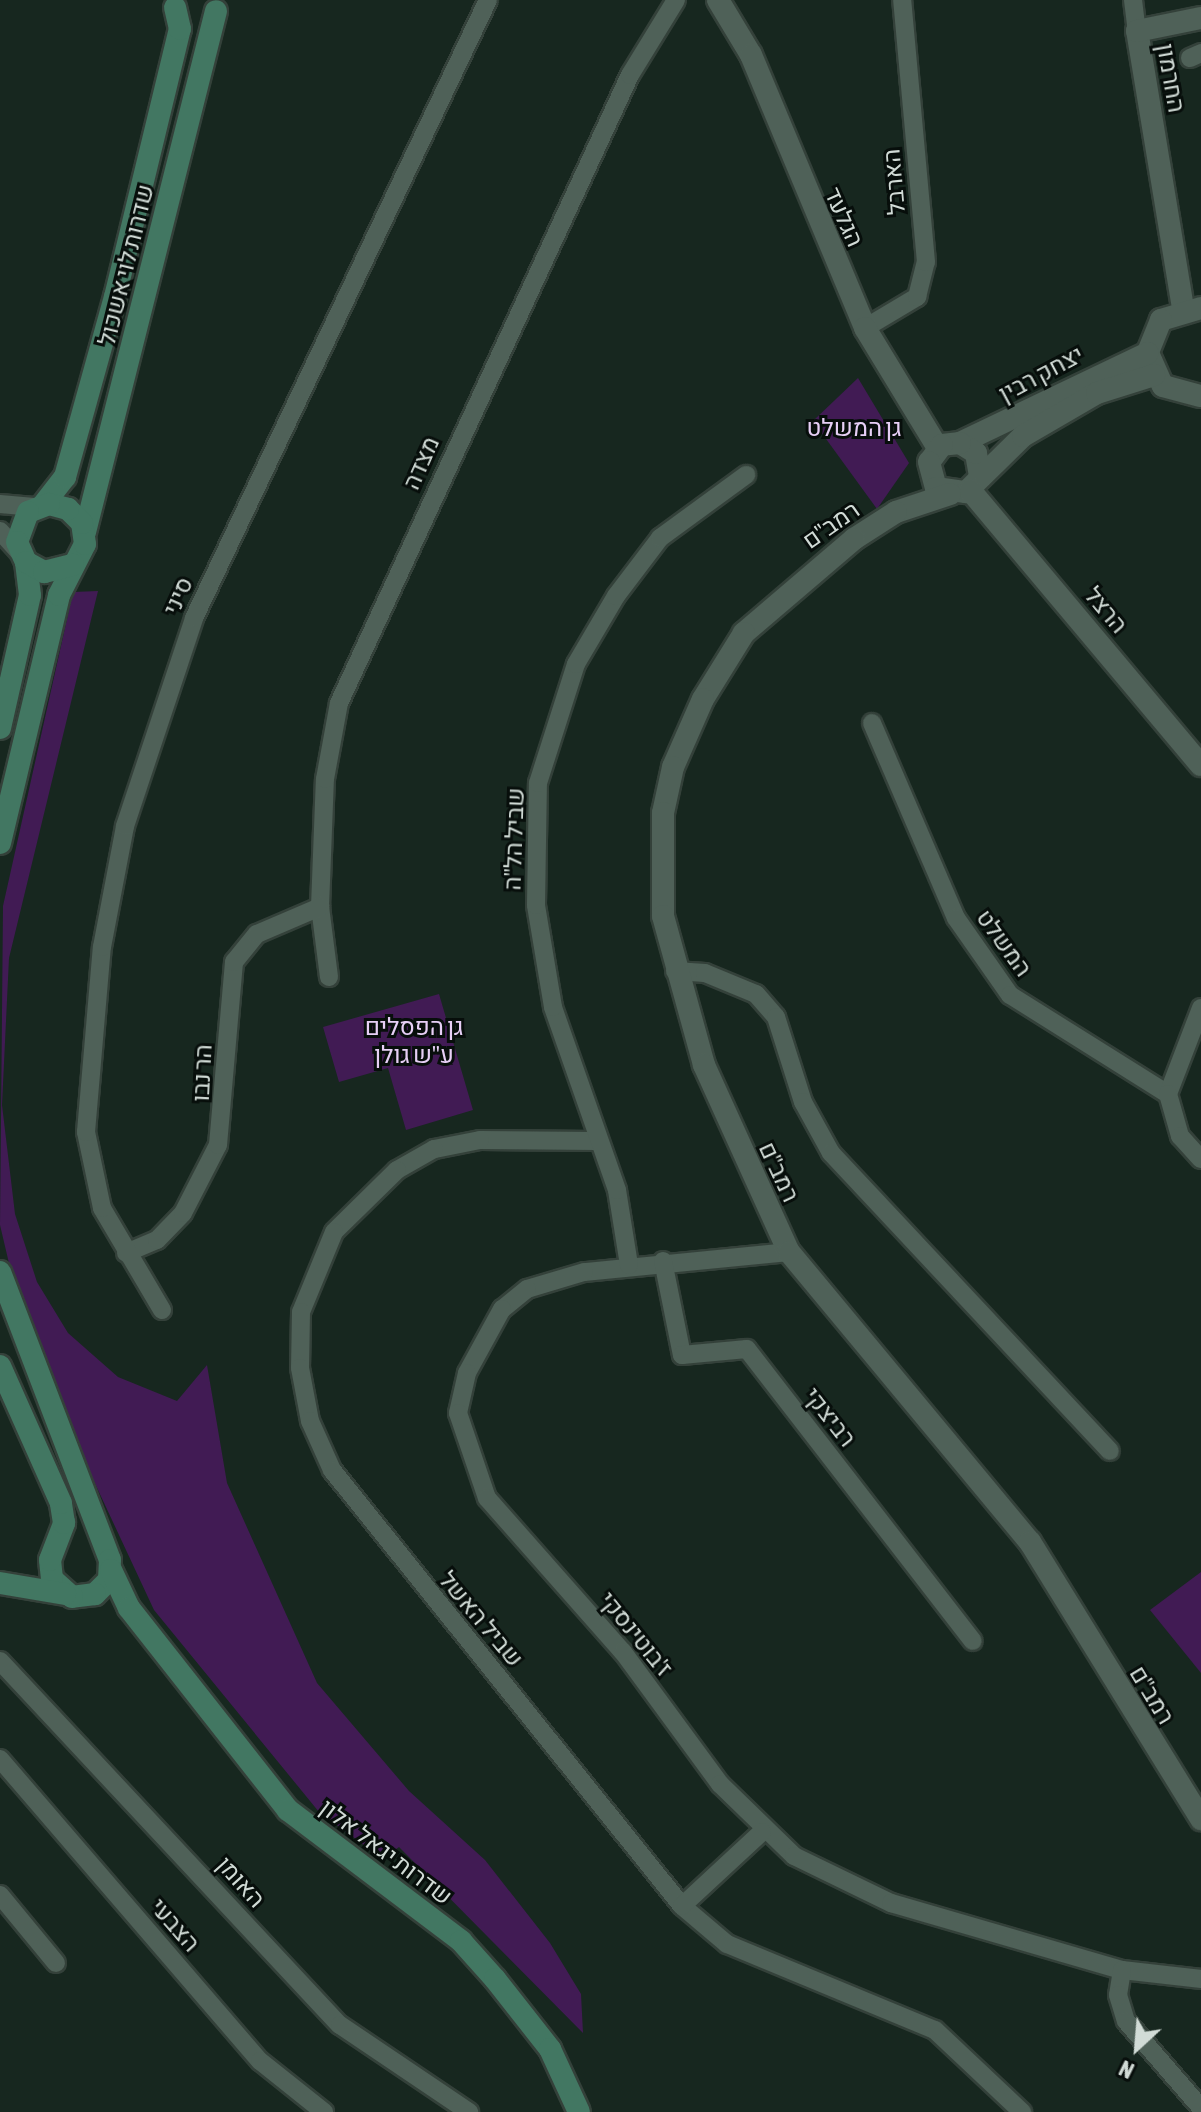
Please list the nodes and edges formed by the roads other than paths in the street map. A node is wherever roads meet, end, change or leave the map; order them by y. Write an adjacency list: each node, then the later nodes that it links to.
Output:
1 (488, 0): 37 (street, סיני)
2 (676, 0): 29 (street, מצדה)
3 (902, 0): 11 (street, הארבל)
4 (1133, 0): 9 (street, החרמון)
5 (725, 3): 11 (street, הגלעד)
6 (171, 4): 7 (main road); 19 (main road, שדרות לוי אשכול)
7 (221, 6): 22 (main road, שדרות לוי אשכול)
8 (1201, 18): 9 (street)
9 (1137, 31): 10 (street, החרמון)
10 (1192, 308): 12 (street)
11 (865, 328): 14 (street, הגלעד)
12 (1151, 364): 13 (street); 14 (street, יצחק רבין); 17 (street, יצחק רבין)
13 (1201, 396)
14 (949, 445): 15 (street, רמב"ם); 17 (street, הגלעד)
15 (928, 470): 17 (street); 20 (street, רמב"ם)
16 (746, 475): 34 (street, שביל הל"ה)
17 (966, 487): 20 (street, רמב"ם); 27 (street, הרצל)
18 (0, 504): 19 (street)
19 (40, 506): 22 (main road); 23 (main road)
20 (896, 512): 30 (street, רמב"ם)
21 (0, 531): 23 (street)
22 (85, 532): 24 (main road)
23 (23, 557): 24 (main road); 26 (main road)
24 (73, 565): 28 (main road)
25 (872, 723): 33 (street, המשלט)
26 (0, 728)
27 (1201, 765)
28 (0, 843)
29 (320, 907): 31 (street, מצדה); 37 (street, הר נבו)
30 (675, 971): 36 (street, רמב"ם); 43 (street)
31 (329, 977)
32 (1201, 1008): 33 (street)
33 (1168, 1094): 35 (street)
34 (596, 1141): 39 (street, שביל הל"ה); 55 (street, שביל האשל)
35 (1201, 1159)
36 (789, 1252): 38 (street, ז'בוטינסקי); 52 (street, רמב"ם)
37 (126, 1253): 41 (street, סיני)
38 (663, 1261): 39 (street, ז'בוטינסקי); 49 (street, רביצקי)
39 (629, 1265): 53 (street, ז'בוטינסקי)
40 (0, 1272): 45 (main road, שדרות יגאל אלון)
41 (162, 1310)
42 (0, 1366): 44 (main road)
43 (1110, 1451)
44 (53, 1554): 45 (main road); 46 (main road, שדרות יגאל אלון); 47 (main road)
45 (108, 1560): 47 (main road); 48 (main road, שדרות יגאל אלון)
46 (0, 1582): 47 (main road, שדרות יגאל אלון)
47 (75, 1596): 48 (main road, שדרות יגאל אלון)
48 (152, 1638): 62 (main road, שדרות יגאל אלון)
49 (973, 1641)
50 (0, 1661): 61 (street, האומן)
51 (0, 1759): 60 (street, הצבעי)
52 (1201, 1819)
53 (762, 1832): 55 (street); 57 (street, ז'בוטינסקי)
54 (0, 1895): 56 (street)
55 (682, 1906): 63 (street, שביל האשל)
56 (56, 1963)
57 (1122, 1970): 58 (street, ז'בוטינסקי); 59 (street)
58 (1201, 1979)
59 (1201, 2108)
60 (324, 2112)
61 (469, 2112)
62 (579, 2112)
63 (1022, 2112)

